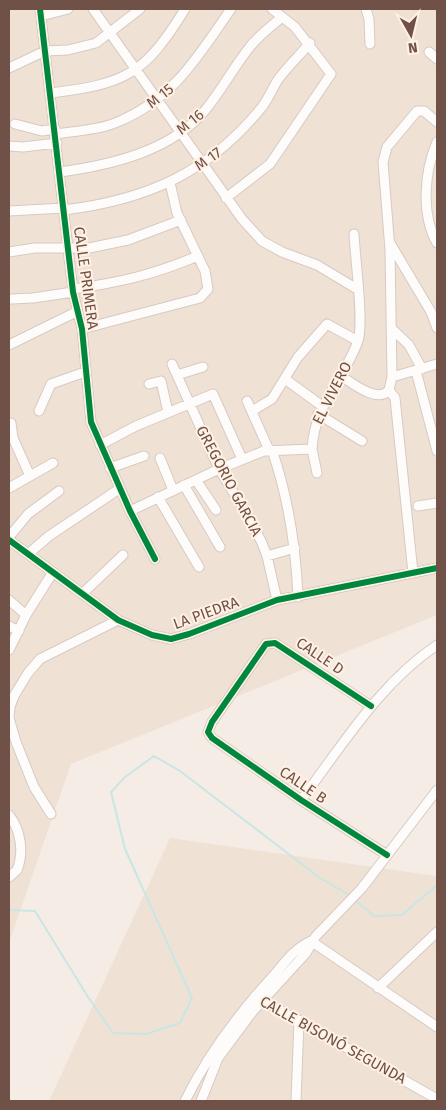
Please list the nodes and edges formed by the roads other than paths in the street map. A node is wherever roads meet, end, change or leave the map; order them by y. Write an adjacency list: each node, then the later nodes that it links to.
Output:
1 (68, 9): 8 (street)
2 (94, 9): 10 (street)
3 (140, 9): 10 (street)
4 (185, 9): 17 (street)
5 (231, 9): 19 (street, M 15)
6 (272, 9): 9 (street)
7 (366, 9): 12 (street)
8 (41, 12): 13 (street, CALLE PRIMERA)
9 (282, 17): 11 (street); 22 (street, M 16)
10 (110, 32): 13 (street); 17 (street)
11 (310, 43): 26 (street, M 17); 29 (street)
12 (370, 44)
13 (45, 51): 16 (street); 18 (street, CALLE PRIMERA)
14 (429, 52): 15 (street)
15 (437, 59)
16 (9, 68)
17 (137, 70): 18 (street); 19 (street)
18 (51, 93): 23 (street, CALLE PRIMERA)
19 (158, 100): 22 (street); 23 (street, M 15)
20 (437, 122): 34 (street)
21 (15, 124): 23 (street)
22 (180, 132): 26 (street); 27 (street, M 16)
23 (56, 135): 25 (street); 27 (street, CALLE PRIMERA)
24 (437, 142): 35 (street)
25 (9, 146)
26 (203, 164): 28 (street, M 17); 29 (street)
27 (60, 172): 30 (street, CALLE PRIMERA)
28 (170, 183): 30 (street, M 17); 32 (street)
29 (226, 198): 39 (street)
30 (64, 209): 31 (street, M 17); 36 (street, CALLE PRIMERA)
31 (9, 211)
32 (180, 220): 36 (street); 38 (street)
33 (354, 234): 39 (street, EL VIVERO)
34 (390, 242): 43 (street); 44 (street)
35 (437, 243)
36 (69, 250): 37 (street); 40 (street, CALLE PRIMERA)
37 (9, 252)
38 (198, 256): 40 (street); 45 (street)
39 (357, 289): 46 (street, EL VIVERO)
40 (73, 290): 41 (street); 42 (street, CALLE PRIMERA)
41 (11, 299)
42 (76, 312): 45 (street, CALLE PRIMERA); 47 (street)
43 (391, 328): 51 (street); 55 (street)
44 (437, 328)
45 (82, 329): 52 (street, CALLE PRIMERA)
46 (358, 341): 54 (street, EL VIVERO); 56 (street)
47 (9, 345)
48 (172, 364): 53 (street, GREGORIO GARCIA)
49 (437, 364): 51 (street)
50 (203, 367): 53 (street)
51 (419, 370): 55 (street); 70 (street)
52 (85, 372): 63 (street); 67 (street, CALLE PRIMERA)
53 (177, 375): 60 (street, GREGORIO GARCIA)
54 (340, 376): 58 (street); 61 (street, EL VIVERO)
55 (392, 377): 58 (street)
56 (285, 379): 61 (street); 62 (street)
57 (149, 384): 64 (street)
58 (389, 390): 102 (street)
59 (247, 401): 62 (street)
60 (188, 404): 64 (street); 73 (street); 77 (street, GREGORIO GARCIA)
61 (320, 410): 66 (street); 68 (street, EL VIVERO)
62 (252, 411): 69 (street)
63 (39, 412)
64 (168, 412): 67 (street)
65 (11, 423): 80 (street)
66 (362, 442)
67 (100, 446): 75 (street, CALLE PRIMERA)
68 (312, 449): 69 (street); 79 (street, EL VIVERO)
69 (271, 450): 73 (street); 94 (street)
70 (437, 452)
71 (144, 456): 75 (street)
72 (160, 458): 78 (street)
73 (242, 459): 77 (street)
74 (53, 463): 80 (street)
75 (110, 468): 84 (street, CALLE PRIMERA)
76 (175, 468): 78 (street)
77 (219, 469): 81 (street); 97 (street, GREGORIO GARCIA)
78 (165, 471): 85 (street)
79 (316, 473)
80 (30, 476): 83 (street)
81 (196, 480): 82 (street); 90 (street)
82 (184, 486): 85 (street); 93 (street)
83 (9, 488)
84 (119, 489): 91 (street, CALLE PRIMERA); 95 (street)
85 (173, 490): 87 (street)
86 (58, 492): 92 (street)
87 (158, 497): 91 (street); 99 (street)
88 (437, 503): 89 (street)
89 (418, 506)
90 (216, 510)
91 (130, 511): 98 (street, CALLE PRIMERA)
92 (9, 538): 95 (street, LA PIEDRA)
93 (220, 547)
94 (295, 548): 97 (street); 104 (street)
95 (28, 554): 101 (street, LA PIEDRA)
96 (123, 555): 103 (street)
97 (267, 556): 106 (street, GREGORIO GARCIA)
98 (156, 559)
99 (199, 568)
100 (437, 568): 102 (street, LA PIEDRA)
101 (53, 572): 103 (street, LA PIEDRA); 107 (street)
102 (413, 573): 104 (street, LA PIEDRA)
103 (82, 594): 108 (street, LA PIEDRA)
104 (298, 597): 106 (street, LA PIEDRA)
105 (9, 600): 107 (street)
106 (277, 600): 108 (street, LA PIEDRA)
107 (26, 615): 110 (street)
108 (118, 620): 117 (street)
109 (9, 626): 110 (street)
110 (19, 631): 112 (street)
111 (437, 645): 113 (street)
112 (9, 650)
113 (371, 706): 114 (street, CALLE D); 116 (street)
114 (208, 732): 116 (street, CALLE B)
115 (437, 790): 119 (street)
116 (300, 800): 119 (street, CALLE B)
117 (51, 814)
118 (9, 815): 120 (street)
119 (387, 856): 122 (street)
120 (9, 877)
121 (437, 932): 123 (street)
122 (311, 942): 123 (street); 124 (street)
123 (378, 988): 126 (street)
124 (259, 997): 125 (street, CALLE BISONÓ SEGUNDA); 128 (street); 129 (street)
125 (299, 1020): 127 (street, CALLE BISONÓ SEGUNDA); 130 (street)
126 (437, 1027)
127 (437, 1099)
128 (185, 1101)
129 (201, 1101)
130 (296, 1101)

